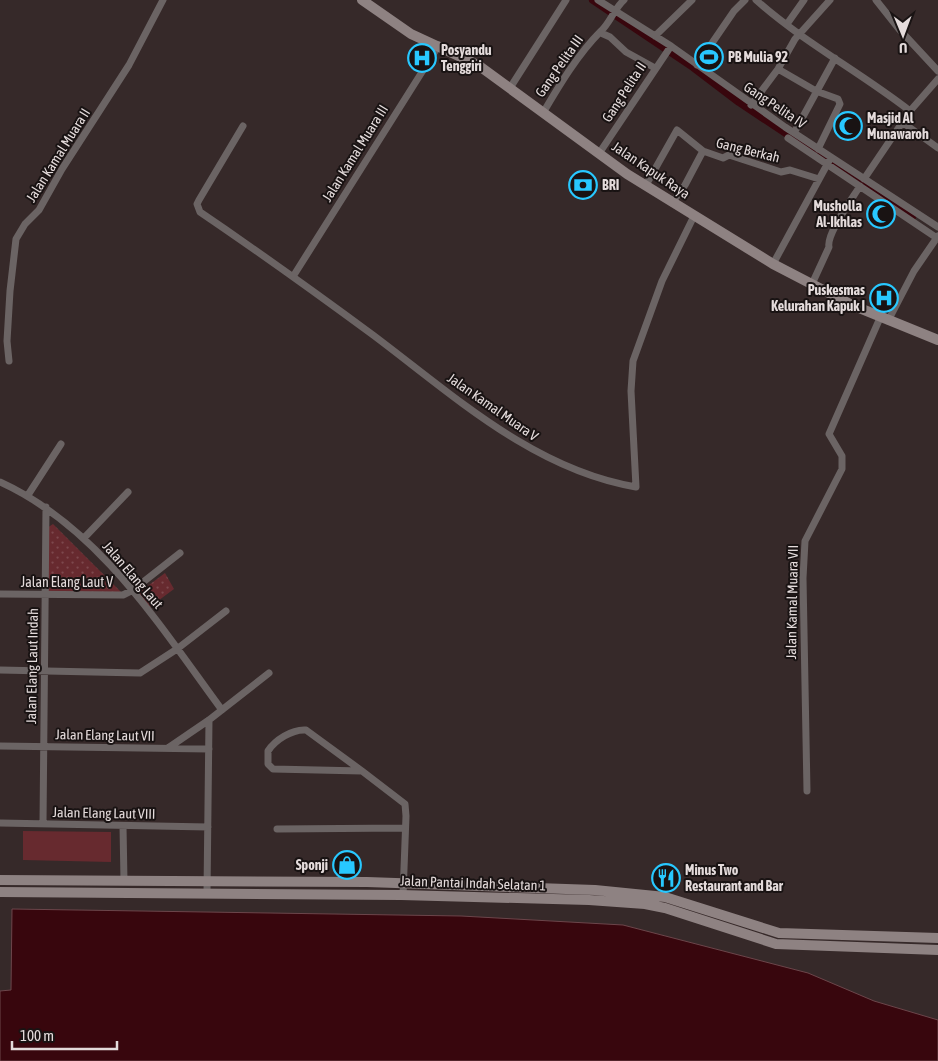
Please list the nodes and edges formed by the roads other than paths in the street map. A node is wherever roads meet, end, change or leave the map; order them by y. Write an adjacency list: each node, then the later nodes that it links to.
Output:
1 (163, 0): 51 (street, Jalan Kamal Muara II)
2 (362, 0): 17 (street, Jalan Kapuk Raya)
3 (566, 0): 25 (street)
4 (598, 0): 12 (street, Gang Pelita IV)
5 (624, 0): 12 (street, Gang Pelita III)
6 (692, 0): 16 (street)
7 (745, 0): 20 (street)
8 (756, 0): 13 (street)
9 (804, 0): 13 (street)
10 (830, 0): 15 (street)
11 (876, 0): 23 (street)
12 (613, 12): 14 (street, Gang Pelita III); 16 (street, Gang Pelita IV)
13 (787, 24): 15 (street)
14 (601, 33): 21 (street); 29 (street, Gang Pelita III)
15 (801, 34): 19 (street); 22 (street)
16 (655, 36): 18 (street, Gang Pelita IV)
17 (439, 45): 25 (street, Jalan Kapuk Raya); 47 (street, Jalan Kamal Muara III)
18 (669, 49): 20 (street, Gang Pelita IV); 21 (street, Gang Pelita II)
19 (835, 58): 26 (street); 28 (street)
20 (696, 65): 27 (street, Gang Pelita IV)
21 (654, 68): 36 (street, Gang Pelita II)
22 (778, 69): 26 (street); 27 (street)
23 (938, 71)
24 (938, 79): 28 (street)
25 (510, 88): 29 (street, Jalan Kapuk Raya)
26 (816, 91): 32 (street); 34 (street)
27 (751, 105): 32 (street, Gang Pelita IV)
28 (910, 111): 30 (street)
29 (543, 112): 36 (street, Jalan Kapuk Raya)
30 (902, 122): 33 (street); 39 (street)
31 (243, 126): 47 (street, Jalan Kamal Muara V)
32 (791, 135): 34 (street, Gang Pelita IV); 37 (street)
33 (938, 148)
34 (818, 149): 37 (street, Gang Pelita IV)
35 (703, 150): 38 (street, Gang Berkah); 40 (street, Gang Berkah); 41 (street)
36 (600, 152): 40 (street, Jalan Kapuk Raya)
37 (829, 161): 38 (street); 39 (street)
38 (819, 179): 46 (street)
39 (861, 184): 42 (street); 48 (street)
40 (646, 185): 41 (street, Jalan Kapuk Raya)
41 (672, 203): 43 (street, Jalan Kapuk Raya)
42 (907, 213): 44 (street); 45 (street)
43 (694, 216): 46 (street, Jalan Kapuk Raya); 47 (street, Jalan Kamal Muara V)
44 (938, 227)
45 (937, 237): 49 (street)
46 (773, 264): 48 (street, Jalan Kapuk Raya)
47 (294, 276)
48 (812, 284): 49 (street, Jalan Kapuk Raya)
49 (884, 319): 50 (street, Jalan Kapuk Raya); 74 (street, Jalan Kamal Muara VII)
50 (938, 340)
51 (9, 361)
52 (61, 444): 55 (street)
53 (0, 482): 55 (street, Jalan Elang Laut)
54 (128, 492): 57 (street)
55 (28, 495): 56 (street, Jalan Elang Laut)
56 (46, 507): 57 (street, Jalan Elang Laut); 61 (street, Jalan Elang Laut Indah)
57 (84, 538): 59 (street, Jalan Elang Laut)
58 (180, 553): 59 (street, Jalan Elang Laut V)
59 (133, 590): 61 (street, Jalan Elang Laut V); 63 (street, Jalan Elang Laut)
60 (0, 594): 61 (street, Jalan Elang Laut V)
61 (46, 595): 65 (street, Jalan Elang Laut Indah)
62 (226, 611): 63 (street)
63 (177, 649): 65 (street); 67 (street, Jalan Elang Laut)
64 (0, 670): 65 (street)
65 (45, 670): 70 (street, Jalan Elang Laut Indah)
66 (269, 672): 67 (street)
67 (222, 710): 68 (street)
68 (210, 720): 71 (street); 72 (street)
69 (0, 746): 70 (street, Jalan Elang Laut VII)
70 (44, 747): 71 (street, Jalan Elang Laut VII); 76 (street, Jalan Elang Laut Indah)
71 (168, 749): 72 (street, Jalan Elang Laut VII)
72 (209, 749): 78 (street)
73 (362, 771): 73 (street); 79 (street)
74 (807, 790)
75 (0, 823): 76 (street, Jalan Elang Laut VIII)
76 (43, 824): 77 (street, Jalan Elang Laut VIII)
77 (123, 826): 78 (street, Jalan Elang Laut VIII); 82 (street)
78 (208, 827): 83 (street)
79 (406, 828): 80 (street); 84 (street)
80 (277, 829)
81 (0, 880): 82 (street, Jalan Pantai Indah Selatan 1)
82 (124, 881): 83 (street, Jalan Pantai Indah Selatan 1)
83 (207, 882): 84 (street, Jalan Pantai Indah Selatan 1); 86 (street)
84 (404, 883): 87 (street); 88 (street, Jalan Pantai Indah Selatan 1)
85 (0, 892): 86 (street, Jalan Pantai Indah Selatan 1)
86 (207, 892): 87 (street, Jalan Pantai Indah Selatan 1)
87 (403, 895): 88 (street, Jalan Pantai Indah Selatan 1)
88 (638, 898): 89 (street, Jalan Pantai Indah Selatan 1); 90 (street, Jalan Pantai Indah Selatan 1)
89 (938, 938)
90 (938, 950)

